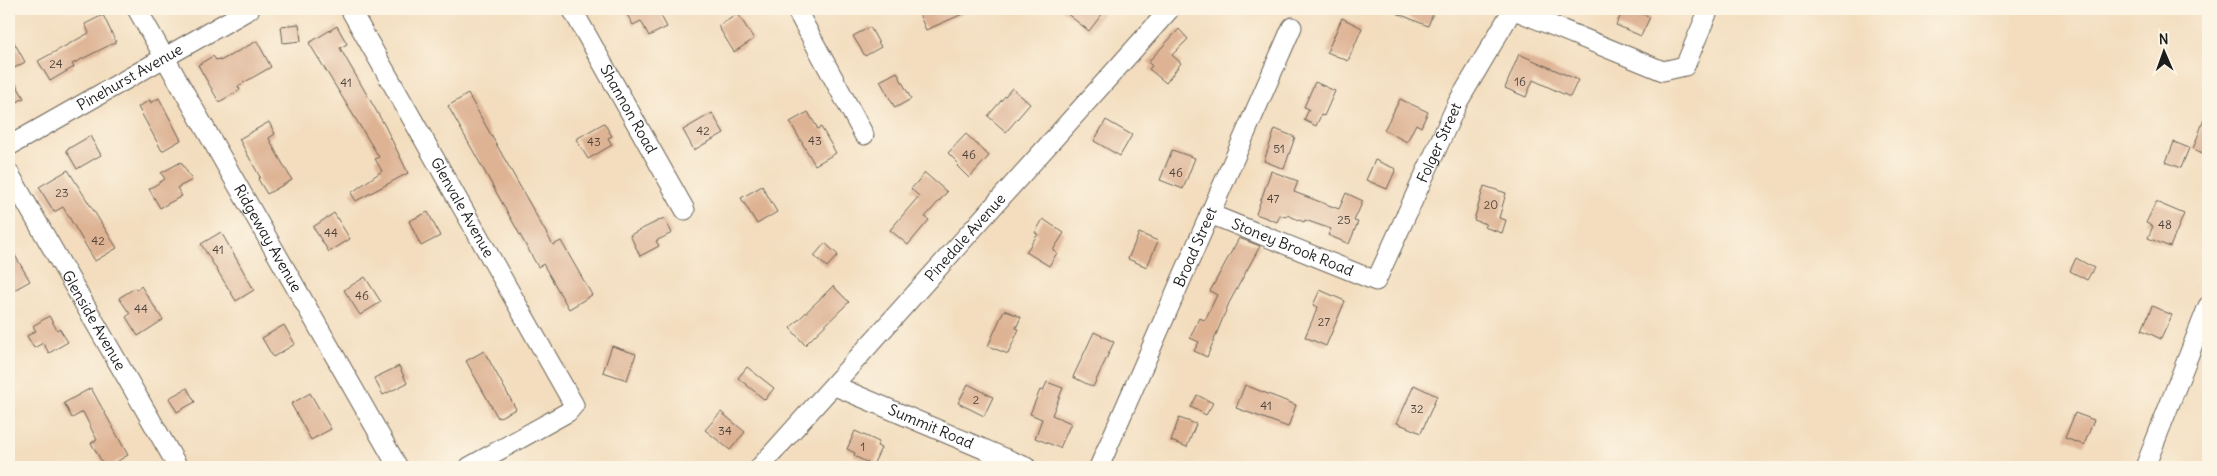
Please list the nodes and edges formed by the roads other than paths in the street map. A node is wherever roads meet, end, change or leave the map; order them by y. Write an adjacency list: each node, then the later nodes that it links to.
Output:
1 (137, 9): 10 (street, Ridgeway Avenue)
2 (250, 9): 10 (street, Pinehurst Avenue)
3 (350, 9): 21 (street, Glenvale Avenue)
4 (572, 9): 14 (street, Shannon Road)
5 (796, 9): 11 (street)
6 (1170, 9): 18 (street, Pinedale Avenue)
7 (1513, 9): 8 (street); 16 (street, Folger Street)
8 (1709, 9)
9 (1292, 27): 15 (street, Broad Street)
10 (165, 57): 12 (street, Pinehurst Avenue); 20 (street, Ridgeway Avenue)
11 (864, 135)
12 (9, 146)
13 (9, 173): 19 (street, Glenside Avenue)
14 (685, 210)
15 (1210, 214): 16 (street, Stoney Brook Road); 24 (street, Broad Street)
16 (1376, 281)
17 (2208, 306): 25 (street)
18 (835, 386): 22 (street, Pinedale Avenue); 23 (street, Summit Road)
19 (178, 467)
20 (398, 467)
21 (469, 467)
22 (760, 467)
23 (1026, 467)
24 (1099, 467)
25 (2145, 467)

